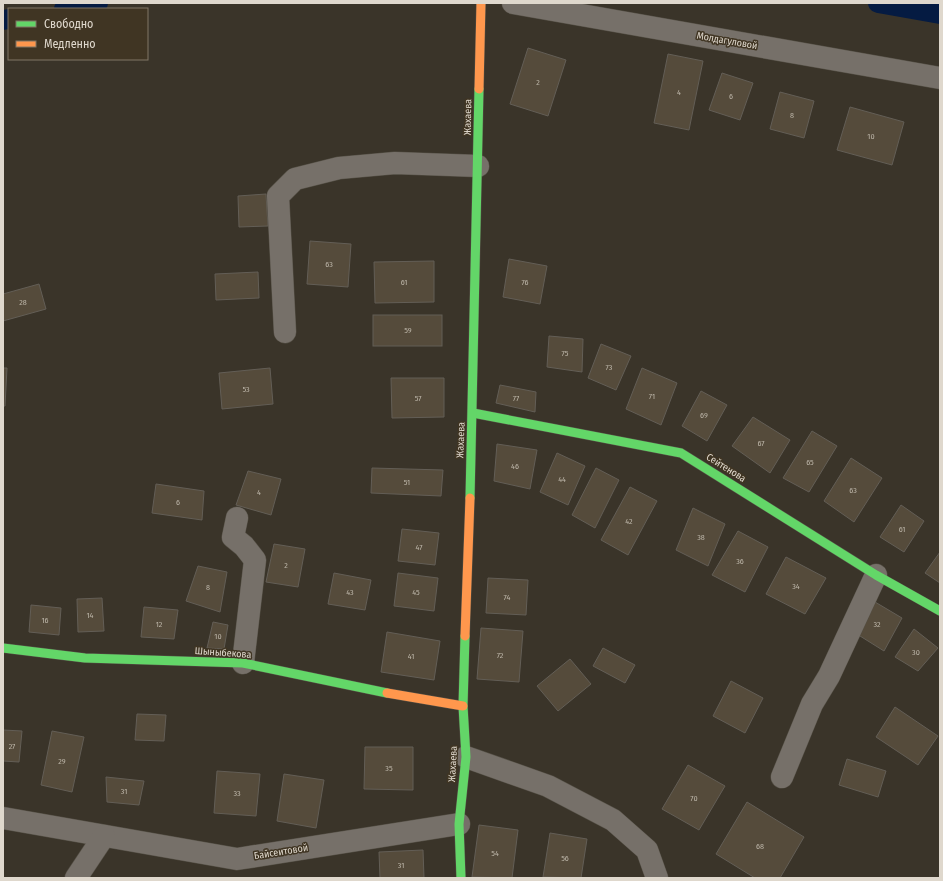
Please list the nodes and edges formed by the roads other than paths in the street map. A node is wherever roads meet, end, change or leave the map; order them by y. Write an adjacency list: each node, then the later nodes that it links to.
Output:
1 (481, 3): 4 (street, Жахаева)
2 (513, 3): 3 (street, Молдагуловой)
3 (940, 78)
4 (478, 166): 5 (street); 6 (street, Жахаева)
5 (285, 332)
6 (473, 413): 8 (street, Сейтенова); 12 (street, Жахаева)
7 (237, 518): 11 (street)
8 (876, 575): 9 (street, Сейтенова); 14 (street)
9 (940, 611)
10 (3, 648): 11 (street, Шыныбекова)
11 (243, 663): 12 (street, Шыныбекова)
12 (463, 706): 13 (street, Жахаева)
13 (466, 757): 16 (street, Жахаева); 20 (street)
14 (782, 777)
15 (3, 818): 17 (street, Байсеитовой)
16 (459, 824): 17 (street, Байсеитовой); 19 (street, Жахаева)
17 (104, 836): 18 (street)
18 (76, 878)
19 (460, 878)
20 (657, 878)

